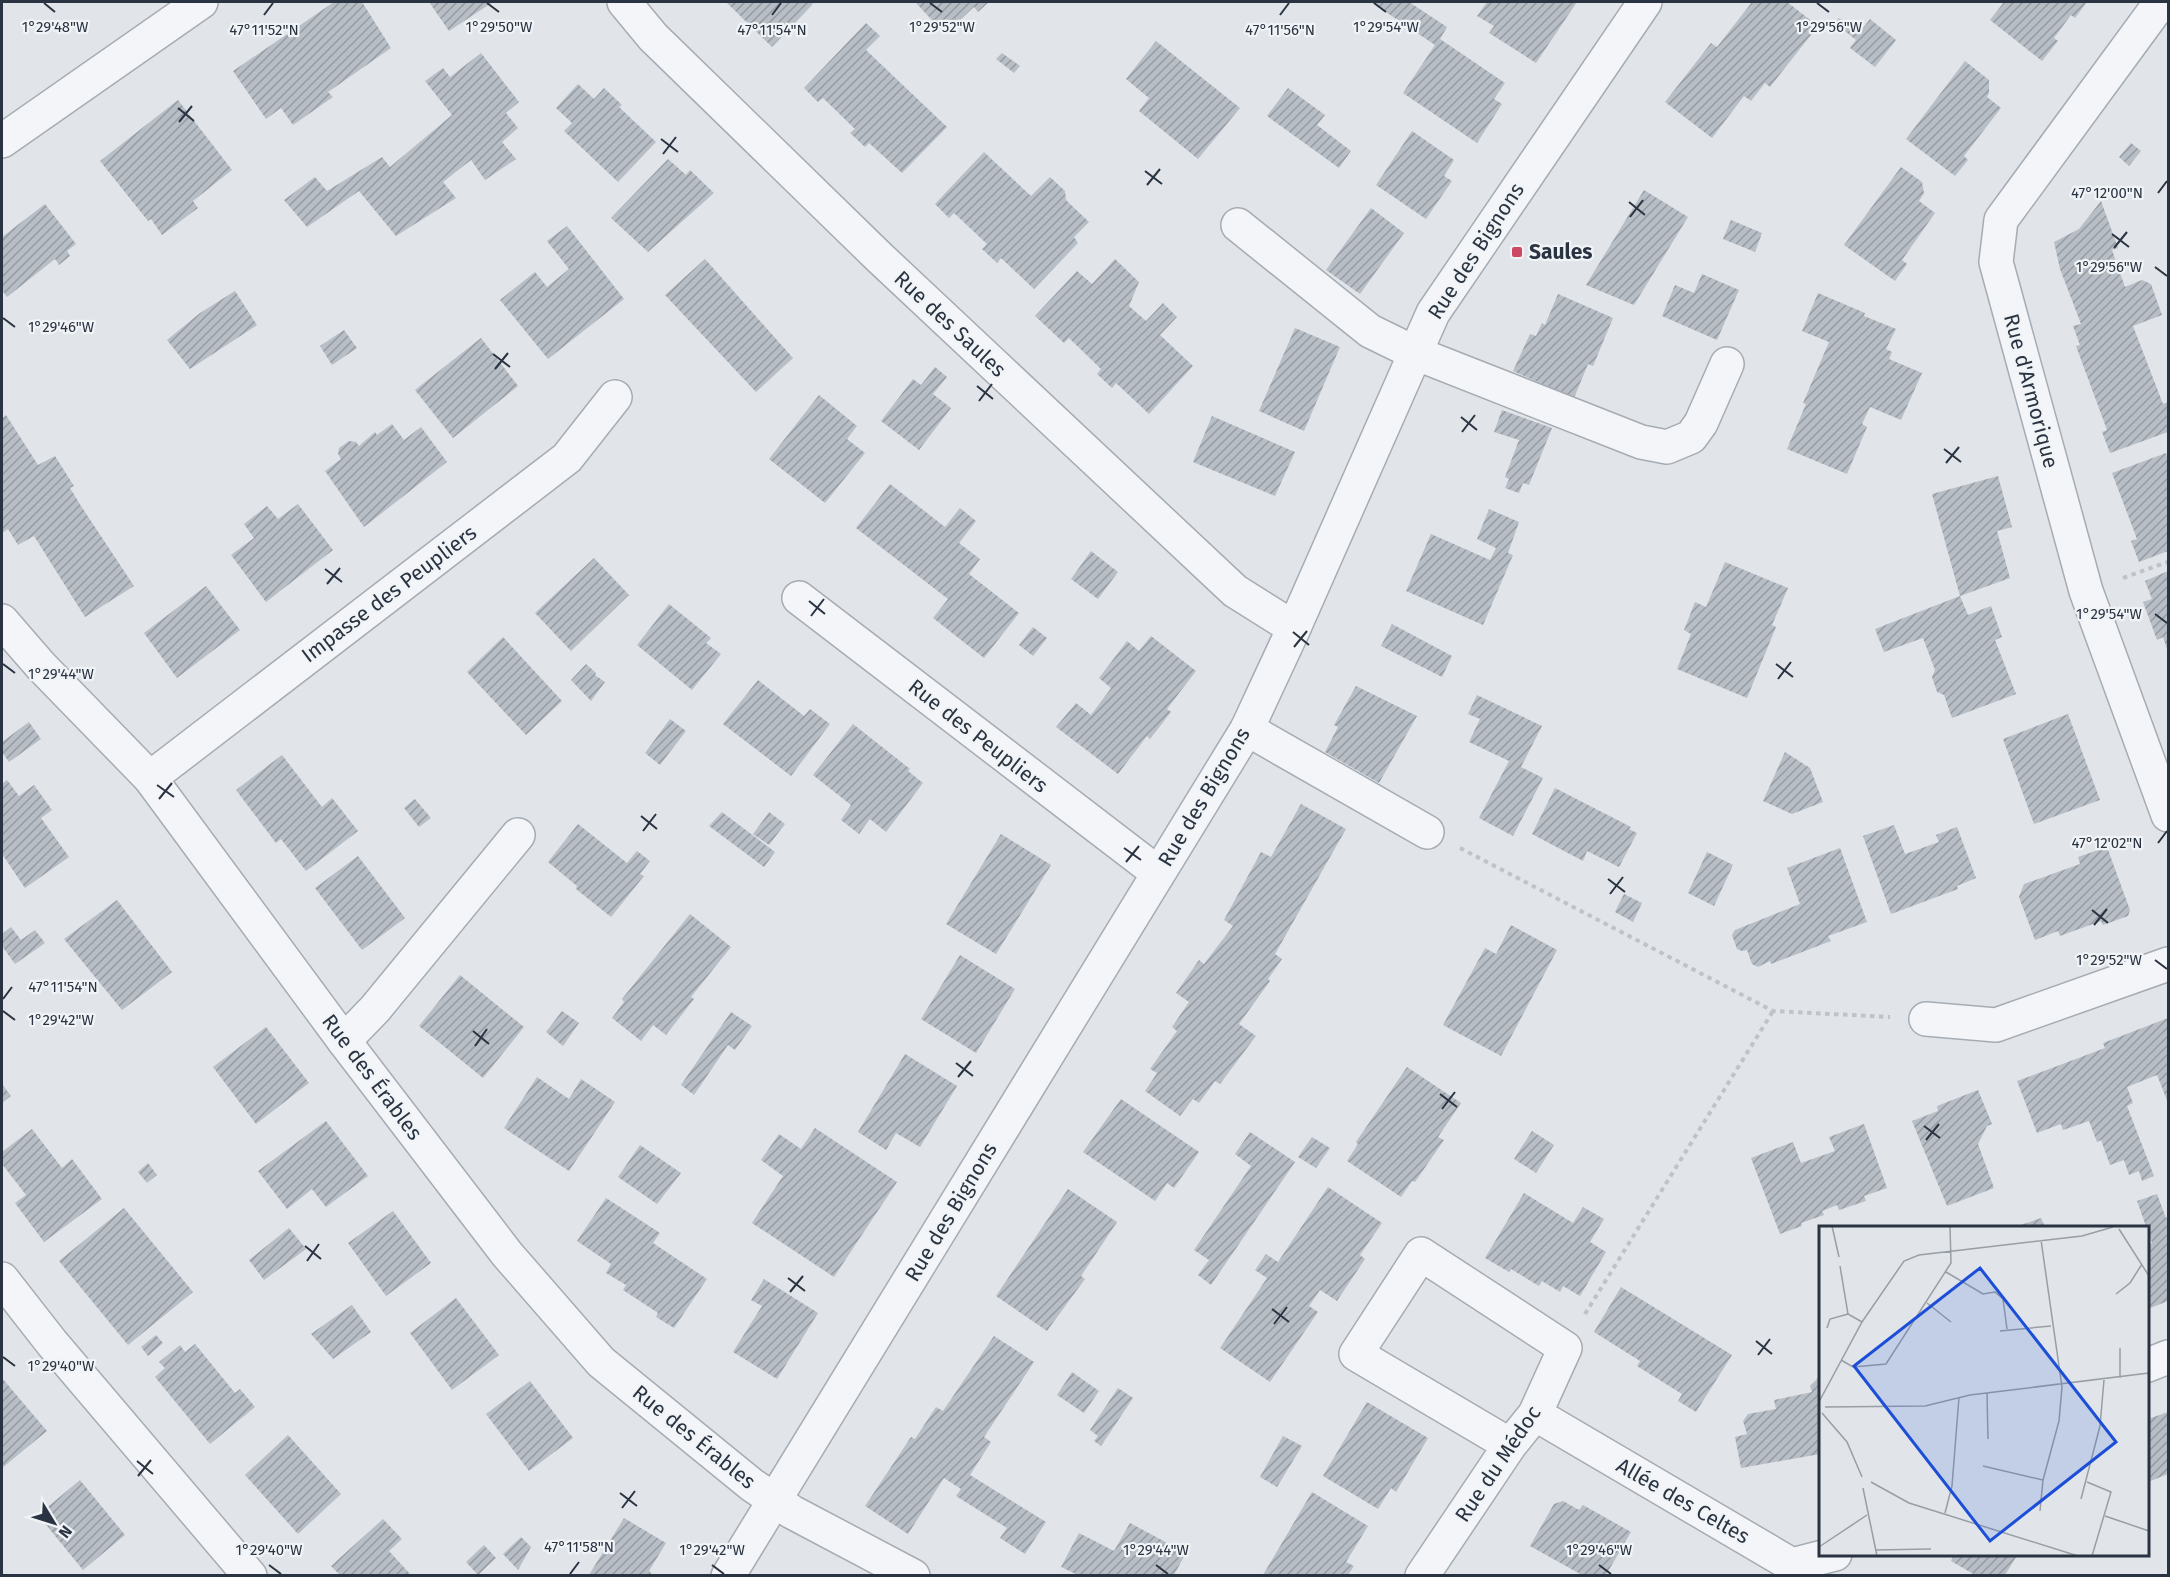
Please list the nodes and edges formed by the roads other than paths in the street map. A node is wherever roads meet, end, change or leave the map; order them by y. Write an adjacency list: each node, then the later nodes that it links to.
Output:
1 (201, 2): 5 (street)
2 (624, 2): 12 (street, Rue des Saules)
3 (1645, 2): 7 (street, Rue des Bignons)
4 (2161, 2): 15 (street, Rue d'Armorique)
5 (2, 141)
6 (1238, 225): 7 (street)
7 (1415, 353): 8 (street); 12 (street, Rue des Bignons)
8 (1727, 364)
9 (615, 397): 14 (street, Impasse des Peupliers)
10 (799, 598): 18 (street, Rue des Peupliers)
11 (2, 621): 14 (street, Rue des Érables)
12 (1294, 628): 13 (street, Rue des Bignons)
13 (1247, 729): 16 (street); 18 (street, Rue des Bignons)
14 (150, 778): 21 (street, Rue des Érables)
15 (2169, 815)
16 (1427, 832)
17 (518, 835): 21 (street)
18 (1158, 873): 27 (street, Rue des Bignons)
19 (2169, 964): 20 (street)
20 (1926, 1019)
21 (344, 1041): 27 (street, Rue des Érables)
22 (2, 1279): 29 (street)
23 (2169, 1357): 24 (street)
24 (2149, 1365)
25 (1535, 1414): 26 (street, Rue du Médoc); 26 (street, Rue du Médoc); 28 (street, Allée des Celtes)
26 (1510, 1445): 32 (street, Rue du Médoc)
27 (775, 1500): 30 (street, Rue des Bignons); 31 (street, Rue des Érables)
28 (1827, 1556)
29 (250, 1575)
30 (728, 1575)
31 (913, 1575)
32 (1422, 1575)

